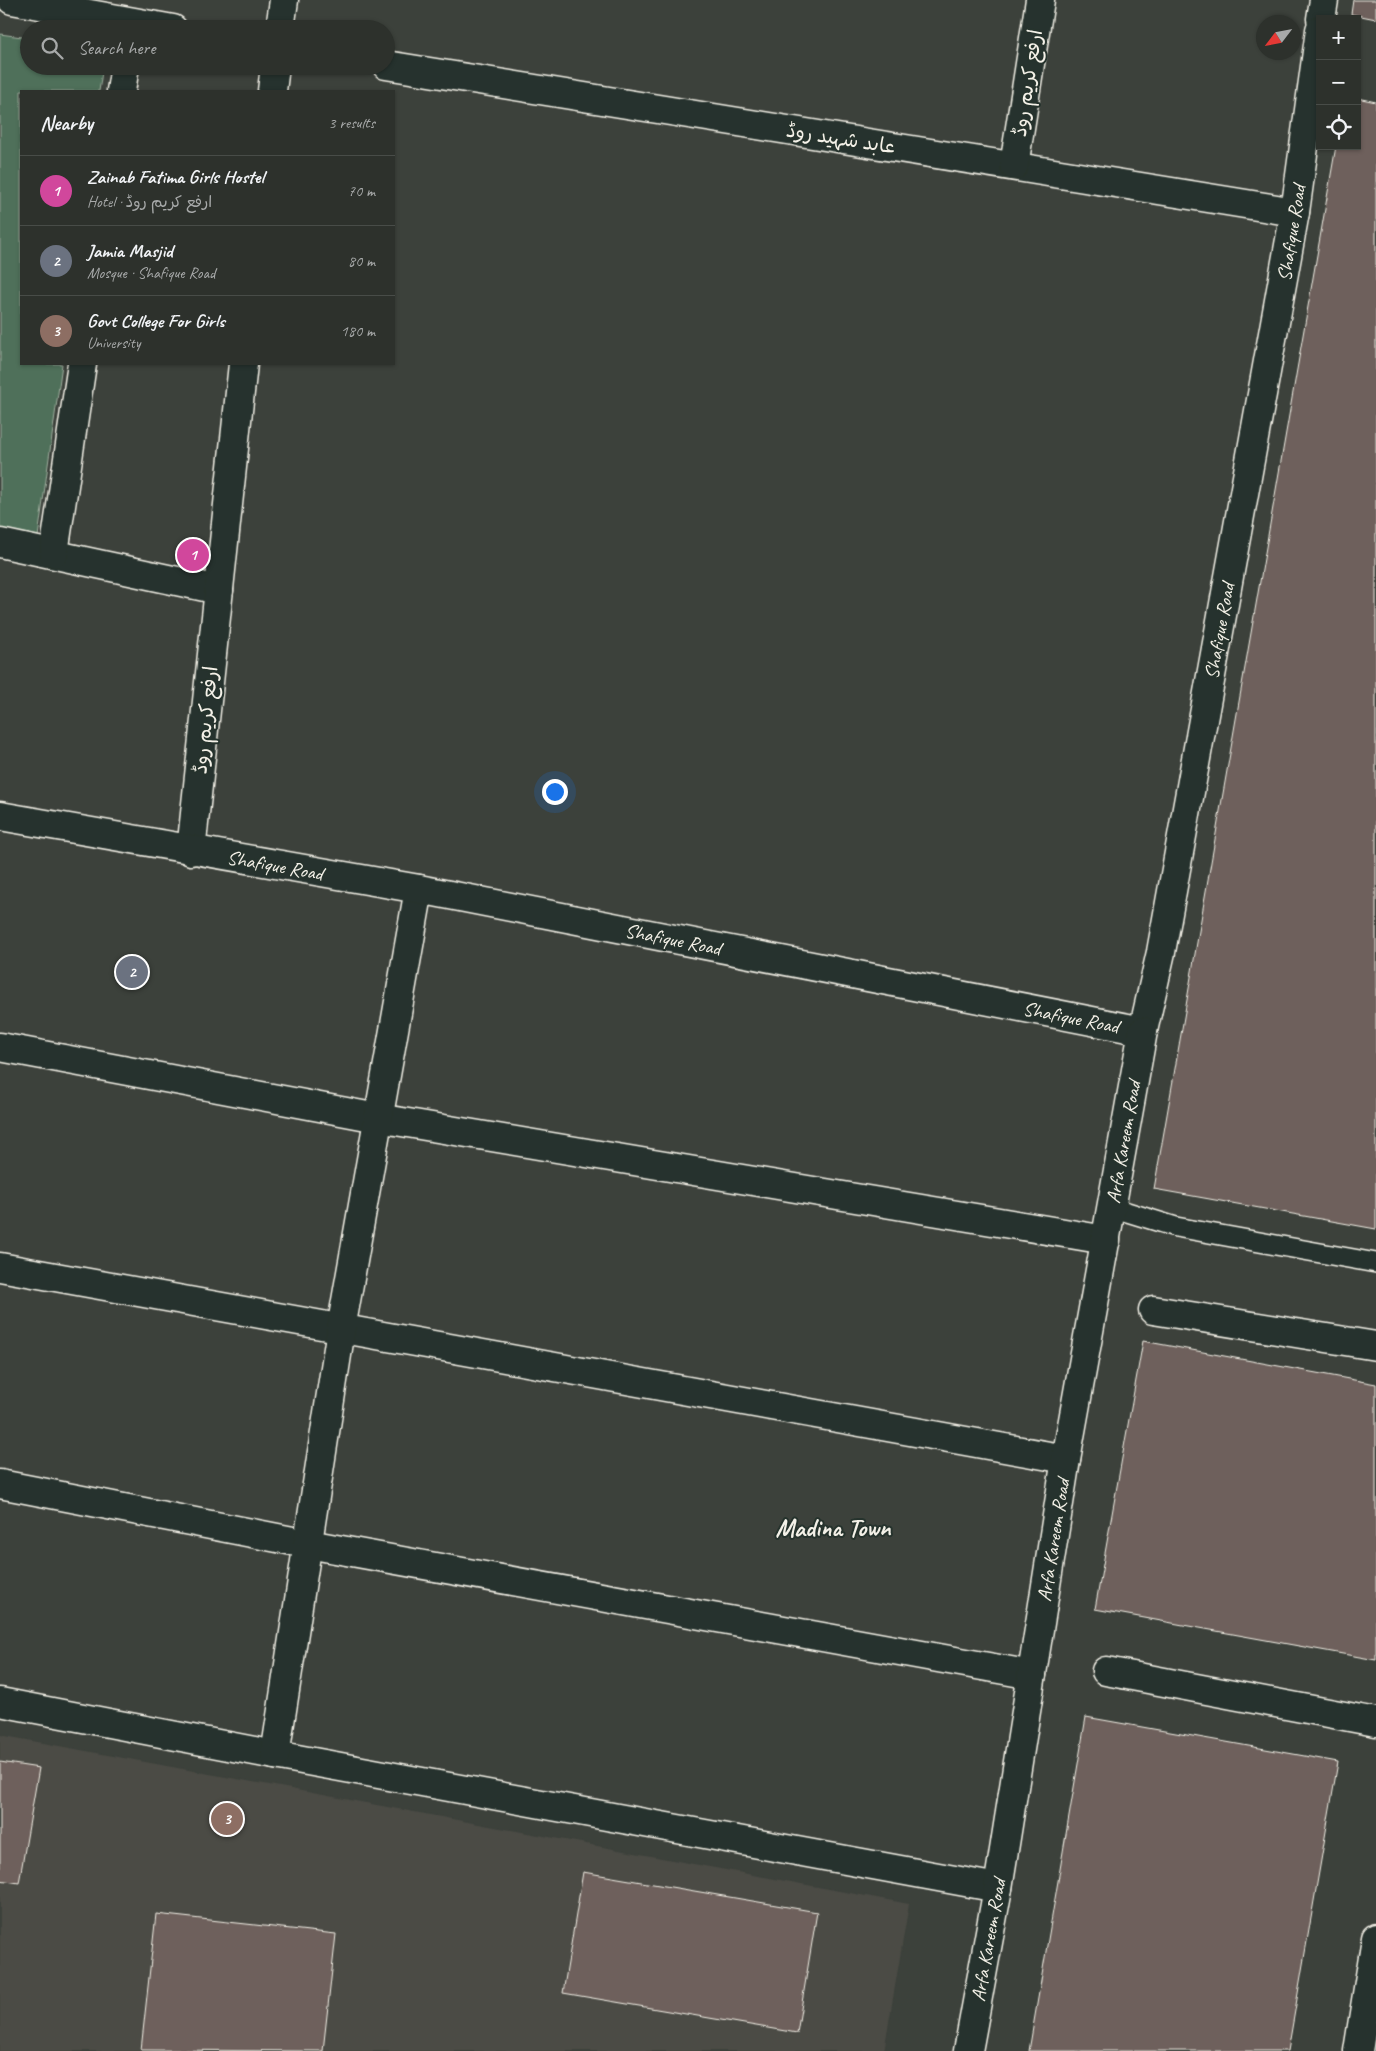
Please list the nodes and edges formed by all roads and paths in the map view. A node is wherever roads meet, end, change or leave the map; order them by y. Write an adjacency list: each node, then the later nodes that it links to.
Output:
1 (12, 0): 6 (street)
2 (284, 0): 7 (street)
3 (1040, 0): 14 (street, ارفع کریم روڈ)
4 (1324, 0): 5 (street)
5 (1322, 15)
6 (107, 20)
7 (281, 20)
8 (1316, 59): 15 (street, Shafique Road)
9 (395, 66): 14 (street, عابد شہید روڈ)
10 (124, 75): 12 (street)
11 (274, 75): 13 (street)
12 (121, 90)
13 (272, 90)
14 (1014, 166): 15 (street, عابد شہید روڈ)
15 (1295, 212): 24 (street, Shafique Road)
16 (82, 365): 19 (street)
17 (243, 365): 20 (street, ارفع کریم روڈ)
18 (0, 543): 19 (street)
19 (54, 553): 20 (street)
20 (219, 590): 22 (street, ارفع کریم روڈ)
21 (0, 816): 22 (street, Shafique Road)
22 (191, 851): 23 (street, Shafique Road)
23 (418, 889): 24 (street, Shafique Road); 26 (street)
24 (1143, 1031): 27 (street, Arfa Kareem Road)
25 (0, 1047): 26 (street)
26 (378, 1118): 28 (street); 32 (street)
27 (1111, 1207): 28 (street, Arfa Kareem Road); 29 (lane)
28 (1106, 1240): 34 (street, Arfa Kareem Road)
29 (1376, 1263)
30 (0, 1267): 32 (street)
31 (1153, 1310): 33 (street)
32 (341, 1329): 34 (street); 36 (street)
33 (1376, 1346)
34 (1066, 1459): 38 (street, Arfa Kareem Road)
35 (0, 1484): 36 (street)
36 (308, 1544): 38 (street); 41 (street)
37 (1106, 1671): 40 (street)
38 (1032, 1675): 42 (street, Arfa Kareem Road)
39 (0, 1702): 41 (street)
40 (1376, 1722)
41 (275, 1756): 42 (street)
42 (998, 1888): 44 (street, Arfa Kareem Road)
43 (1376, 1938): 45 (street)
44 (968, 2051)
45 (1358, 2051)

